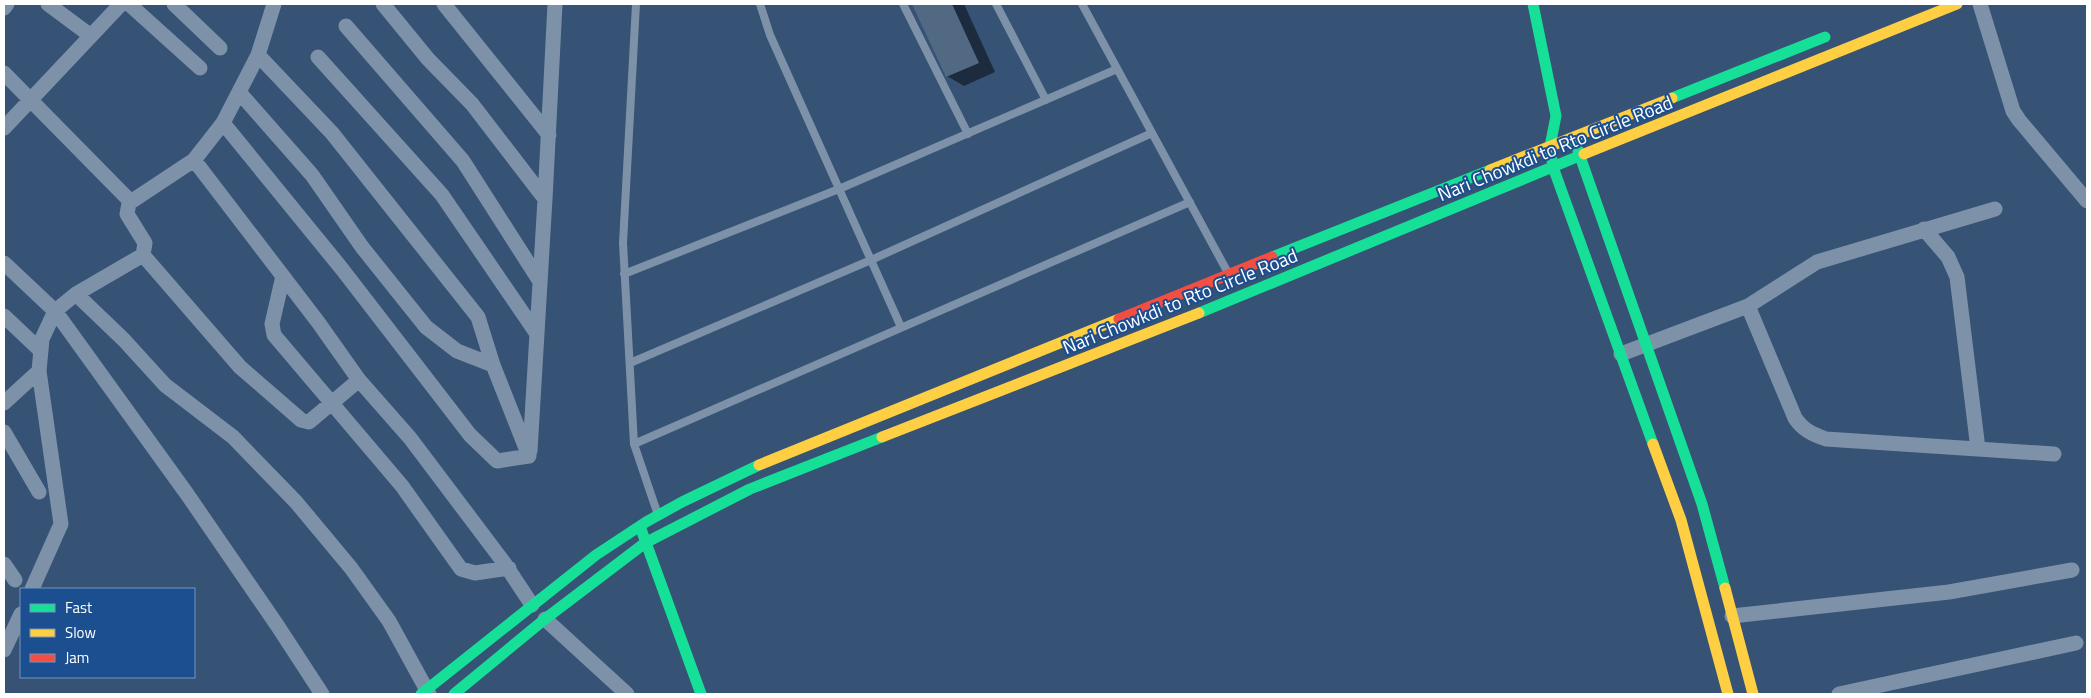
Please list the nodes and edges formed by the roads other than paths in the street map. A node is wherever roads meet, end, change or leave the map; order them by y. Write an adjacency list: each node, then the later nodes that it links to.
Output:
1 (7, 4): 18 (street)
2 (48, 4): 21 (street)
3 (121, 4): 21 (street)
4 (129, 4): 25 (street)
5 (174, 4): 22 (street)
6 (274, 4): 23 (street)
7 (383, 4): 43 (street)
8 (444, 4): 36 (street)
9 (555, 4): 36 (street)
10 (636, 4): 52 (lane)
11 (760, 4): 42 (lane)
12 (903, 4): 35 (lane)
13 (996, 4): 30 (lane)
14 (1082, 4): 26 (lane)
15 (1533, 4): 31 (main road)
16 (1955, 4): 39 (main road, Nari Chowkdi to Rto Circle Road)
17 (1980, 4): 44 (street)
18 (4, 8)
19 (346, 26): 54 (street)
20 (1837, 33): 37 (main road)
21 (91, 36): 29 (street)
22 (220, 48)
23 (258, 55): 28 (street); 66 (street)
24 (318, 57): 61 (street)
25 (200, 68)
26 (1118, 69): 30 (lane); 34 (lane)
27 (4, 73): 29 (street)
28 (239, 92): 32 (street); 66 (street)
29 (32, 100): 33 (street); 46 (street)
30 (1046, 100): 35 (lane)
31 (1556, 116): 37 (main road); 38 (main road)
32 (223, 123): 40 (street); 75 (street)
33 (4, 128)
34 (1152, 133): 45 (lane); 50 (lane)
35 (968, 134): 42 (lane)
36 (548, 135): 43 (street)
37 (1573, 137): 38 (main road); 39 (main road)
38 (1550, 146): 41 (main road); 55 (main road)
39 (1579, 156): 41 (main road, Nari Chowkdi to Rto Circle Road); 62 (main road)
40 (194, 160): 46 (street); 53 (street)
41 (1553, 167): 55 (main road, Nari Chowkdi to Rto Circle Road); 64 (main road)
42 (839, 189): 50 (lane); 52 (lane)
43 (545, 198): 54 (street)
44 (2087, 200)
45 (1190, 202): 55 (lane); 60 (lane)
46 (129, 208): 49 (street)
47 (1995, 208): 48 (street)
48 (1924, 230): 57 (street); 73 (street)
49 (144, 249): 56 (street); 69 (street)
50 (871, 260): 60 (lane); 65 (lane)
51 (4, 263): 58 (street)
52 (624, 274): 65 (lane)
53 (283, 276): 68 (street); 69 (street)
54 (539, 280): 61 (street)
55 (1234, 286): 77 (main road); 79 (main road, Nari Chowkdi to Rto Circle Road)
56 (76, 294): 58 (street); 92 (street)
57 (1748, 306): 62 (street); 73 (street)
58 (54, 311): 63 (street); 93 (street)
59 (4, 316): 63 (street)
60 (900, 326): 72 (lane)
61 (535, 330): 75 (street)
62 (1645, 343): 64 (street); 88 (main road)
63 (41, 350): 67 (street)
64 (1621, 354): 97 (main road)
65 (630, 363): 72 (lane)
66 (493, 366): 75 (street)
67 (39, 371): 70 (street); 85 (street)
68 (359, 380): 69 (street); 82 (street)
69 (331, 402): 82 (street)
70 (4, 403)
71 (4, 432): 76 (street)
72 (634, 444): 77 (lane)
73 (1978, 449): 74 (street)
74 (2054, 454)
75 (529, 456)
76 (39, 492)
77 (658, 515): 78 (main road); 79 (lane)
78 (640, 526): 80 (main road); 86 (main road)
79 (666, 532): 80 (main road, Nari Chowkdi to Rto Circle Road)
80 (645, 543): 89 (main road, Nari Chowkdi to Rto Circle Road); 96 (main road)
81 (4, 564): 84 (street)
82 (509, 568): 86 (street)
83 (2072, 570): 88 (street)
84 (16, 580)
85 (32, 588)
86 (532, 605): 92 (main road)
87 (20, 616): 91 (street)
88 (1732, 616): 98 (main road)
89 (545, 619): 94 (main road, Nari Chowkdi to Rto Circle Road); 95 (street)
90 (2076, 643): 99 (street)
91 (4, 649)
92 (426, 693)
93 (322, 694)
94 (454, 694)
95 (627, 694)
96 (701, 694)
97 (1728, 694)
98 (1753, 694)
99 (1839, 694)

